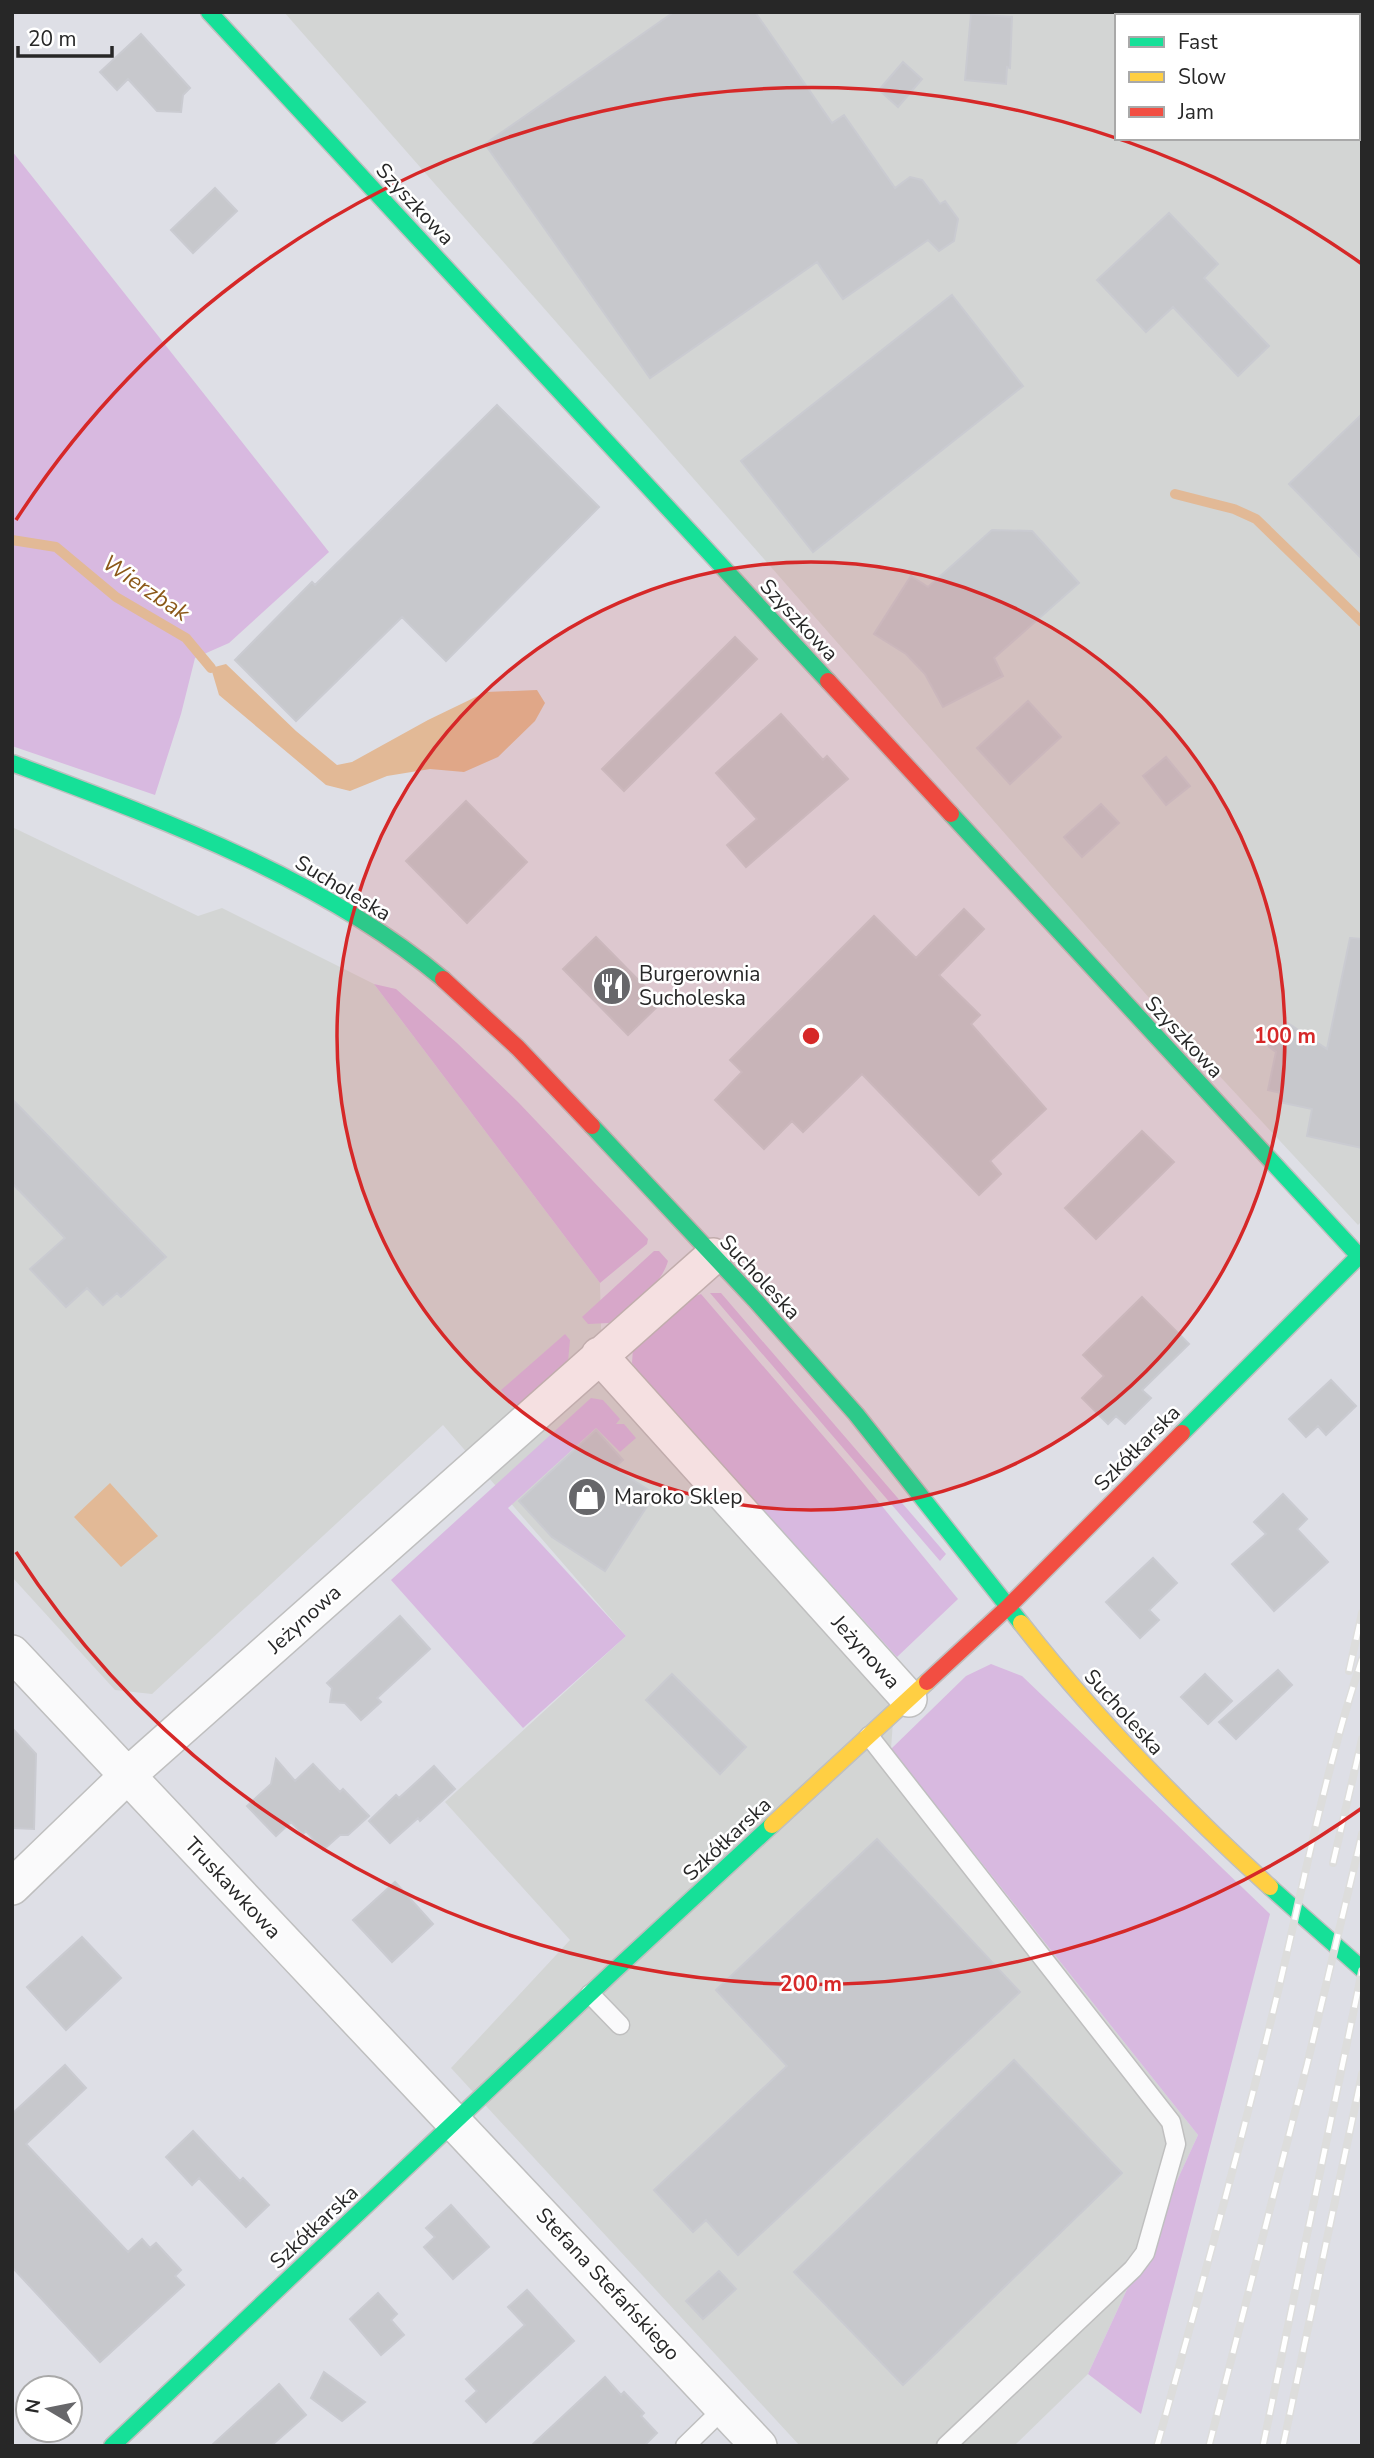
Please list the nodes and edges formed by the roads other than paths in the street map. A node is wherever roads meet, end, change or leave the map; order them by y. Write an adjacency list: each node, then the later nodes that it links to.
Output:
1 (209, 12): 3 (street, Szyszkowa)
2 (12, 763): 4 (street, Sucholeska)
3 (1360, 1255): 6 (street, Szkółkarska)
4 (713, 1256): 5 (street, Jeżynowa); 6 (street, Sucholeska)
5 (599, 1355): 8 (street, Jeżynowa); 10 (street, Jeżynowa)
6 (1009, 1606): 8 (street, Szkółkarska); 12 (street, Sucholeska)
7 (12, 1653): 10 (street, Truskawkowa)
8 (909, 1699): 9 (street, Szkółkarska)
9 (869, 1736): 13 (street, Szkółkarska); 20 (lane)
10 (127, 1776): 11 (street, Jeżynowa); 15 (street, Truskawkowa)
11 (12, 1887)
12 (1362, 1969)
13 (590, 1994): 14 (lane); 15 (street, Szkółkarska)
14 (620, 2025)
15 (455, 2123): 16 (street, Stefana Stefańskiego); 17 (street, Szkółkarska)
16 (724, 2408): 18 (lane); 19 (street, Stefana Stefańskiego)
17 (112, 2446)
18 (685, 2446)
19 (759, 2446)
20 (946, 2446)

